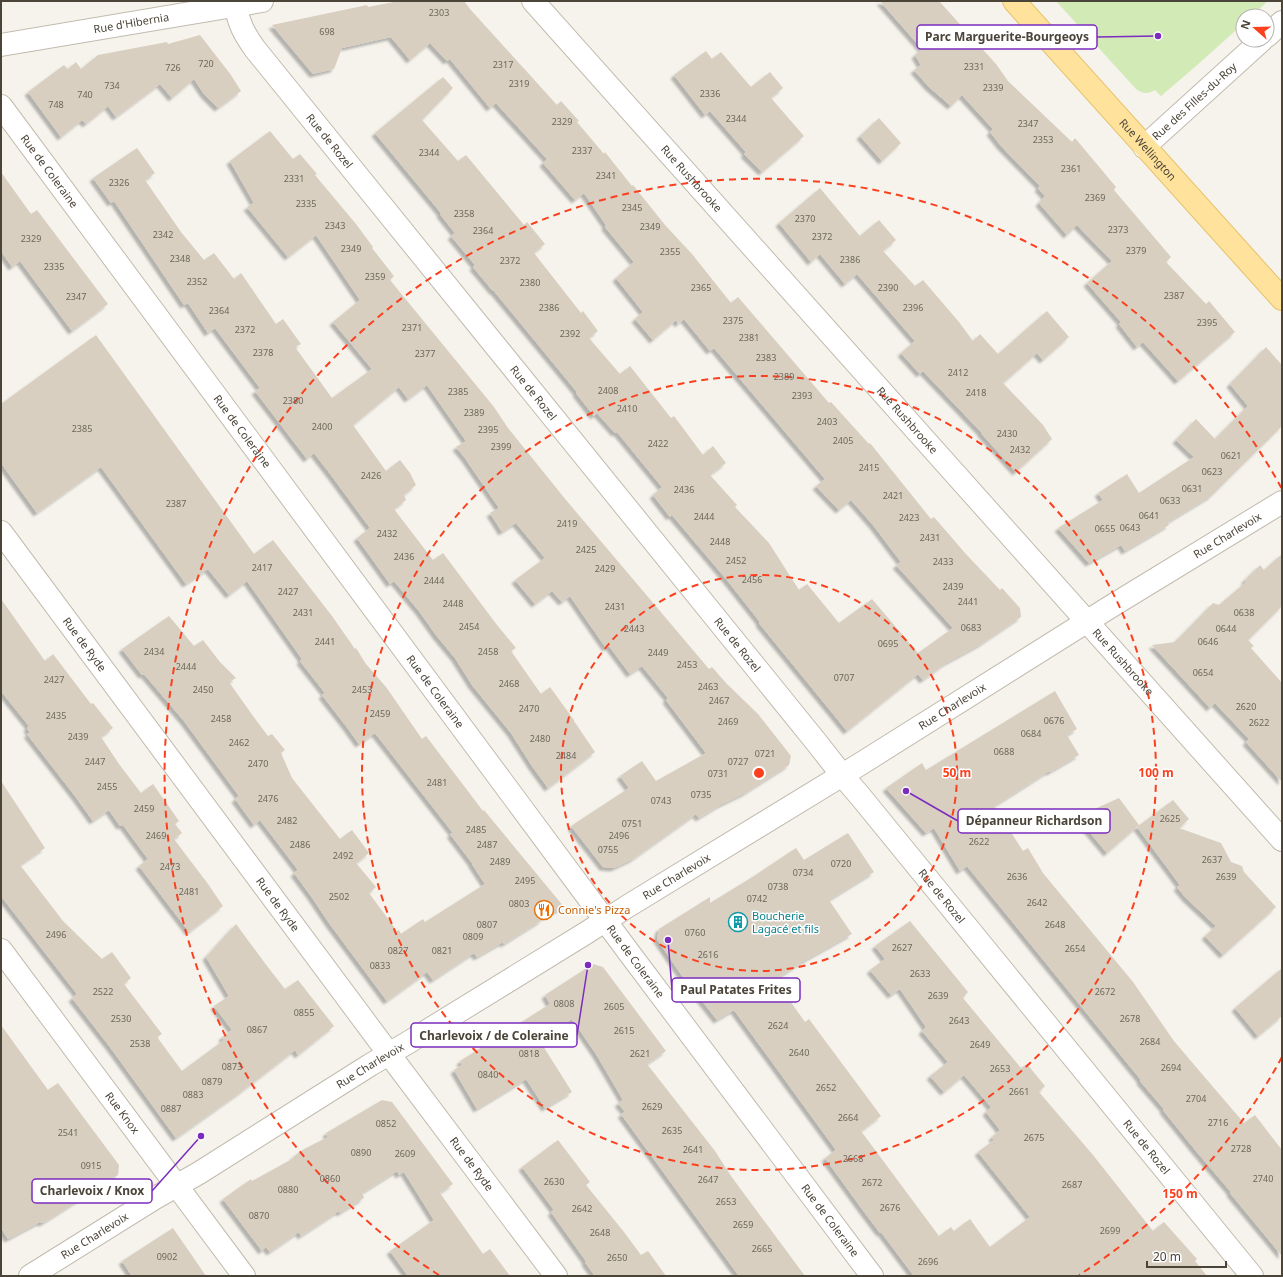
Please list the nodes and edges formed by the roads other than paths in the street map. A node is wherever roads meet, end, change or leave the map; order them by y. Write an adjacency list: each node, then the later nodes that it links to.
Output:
1 (262, 1): 4 (street, Rue d'Hibernia)
2 (533, 1): 12 (street, Rue Rushbrooke)
3 (1014, 1): 8 (main road, Rue Wellington)
4 (236, 6): 5 (street, Rue d'Hibernia); 13 (street, Rue de Rozel)
5 (1, 45)
6 (1253, 48): 8 (street, Rue des Filles-du-Roy)
7 (1, 106): 15 (street, Rue de Coleraine)
8 (1144, 147): 9 (main road, Rue Wellington)
9 (1282, 300)
10 (1282, 502): 12 (street, Rue Charlevoix)
11 (1, 532): 17 (street, Rue de Ryde)
12 (1087, 621): 13 (street, Rue Charlevoix); 14 (street, Rue Rushbrooke)
13 (842, 775): 15 (street, Rue Charlevoix); 23 (street, Rue de Rozel)
14 (1282, 840)
15 (606, 920): 17 (street, Rue Charlevoix); 22 (street, Rue de Coleraine)
16 (1, 950): 18 (street, Rue Knox)
17 (389, 1054): 18 (street, Rue Charlevoix); 21 (street, Rue de Ryde)
18 (177, 1185): 19 (street, Rue Charlevoix); 20 (street, Rue Knox)
19 (30, 1276)
20 (244, 1276)
21 (556, 1276)
22 (872, 1276)
23 (1252, 1276)

